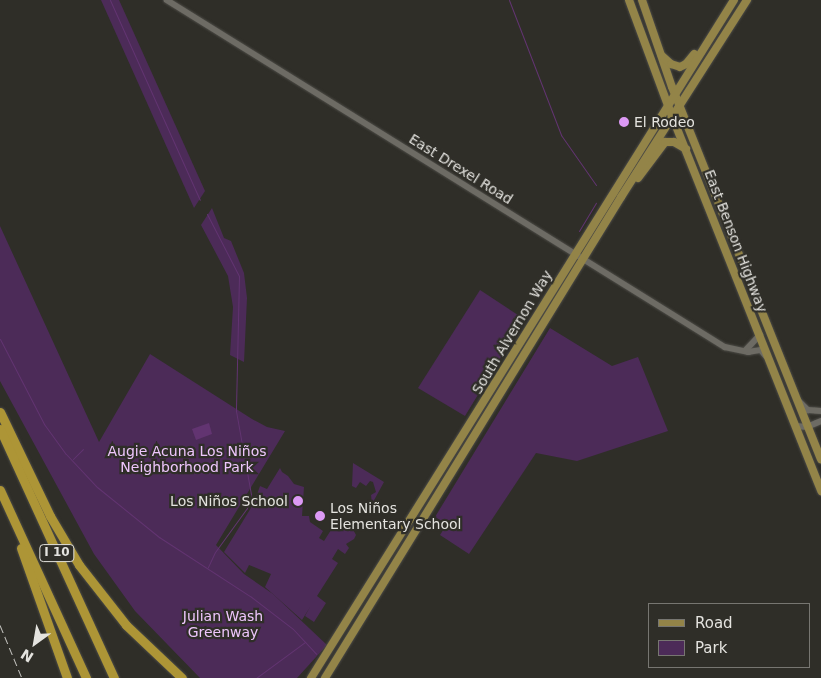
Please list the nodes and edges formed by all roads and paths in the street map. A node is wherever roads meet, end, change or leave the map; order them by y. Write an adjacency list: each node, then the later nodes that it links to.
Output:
1 (168, 0): 16 (street, East Drexel Road)
2 (629, 0): 9 (main road, East Benson Highway)
3 (642, 0): 7 (main road, East Benson Highway)
4 (734, 0): 6 (main road, South Alvernon Way)
5 (746, 0): 10 (main road, South Alvernon Way)
6 (727, 11): 7 (main road); 8 (main road, South Alvernon Way)
7 (661, 54): 8 (main road, East Benson Highway)
8 (675, 94): 9 (main road, South Alvernon Way); 10 (main road, East Benson Highway)
9 (668, 105): 11 (main road, East Benson Highway); 16 (main road, South Alvernon Way)
10 (680, 106): 11 (main road, South Alvernon Way); 15 (main road, East Benson Highway)
11 (672, 116): 12 (main road, East Benson Highway); 13 (main road, South Alvernon Way)
12 (687, 150): 13 (main road); 14 (main road, East Benson Highway)
13 (612, 214): 17 (main road, South Alvernon Way)
14 (722, 240): 15 (main road); 18 (main road, East Benson Highway)
15 (734, 241): 21 (main road, East Benson Highway)
16 (574, 254): 17 (street, East Drexel Road); 35 (main road, South Alvernon Way)
17 (583, 260): 19 (street, East Drexel Road); 36 (main road, South Alvernon Way)
18 (760, 335): 19 (street); 20 (main road, East Benson Highway)
19 (745, 351): 20 (street, East Drexel Road)
20 (769, 359): 25 (main road, East Benson Highway)
21 (796, 398): 22 (street); 26 (main road, East Benson Highway)
22 (821, 411)
23 (0, 412): 34 (highway)
24 (821, 421): 26 (street)
25 (796, 426): 26 (street); 30 (main road, East Benson Highway)
26 (807, 427): 28 (main road, East Benson Highway)
27 (0, 429): 33 (highway, I 10)
28 (821, 459)
29 (0, 491): 31 (highway); 32 (highway, I 10)
30 (821, 491)
31 (67, 678)
32 (86, 678)
33 (114, 678)
34 (182, 678)
35 (311, 678)
36 (325, 678)

